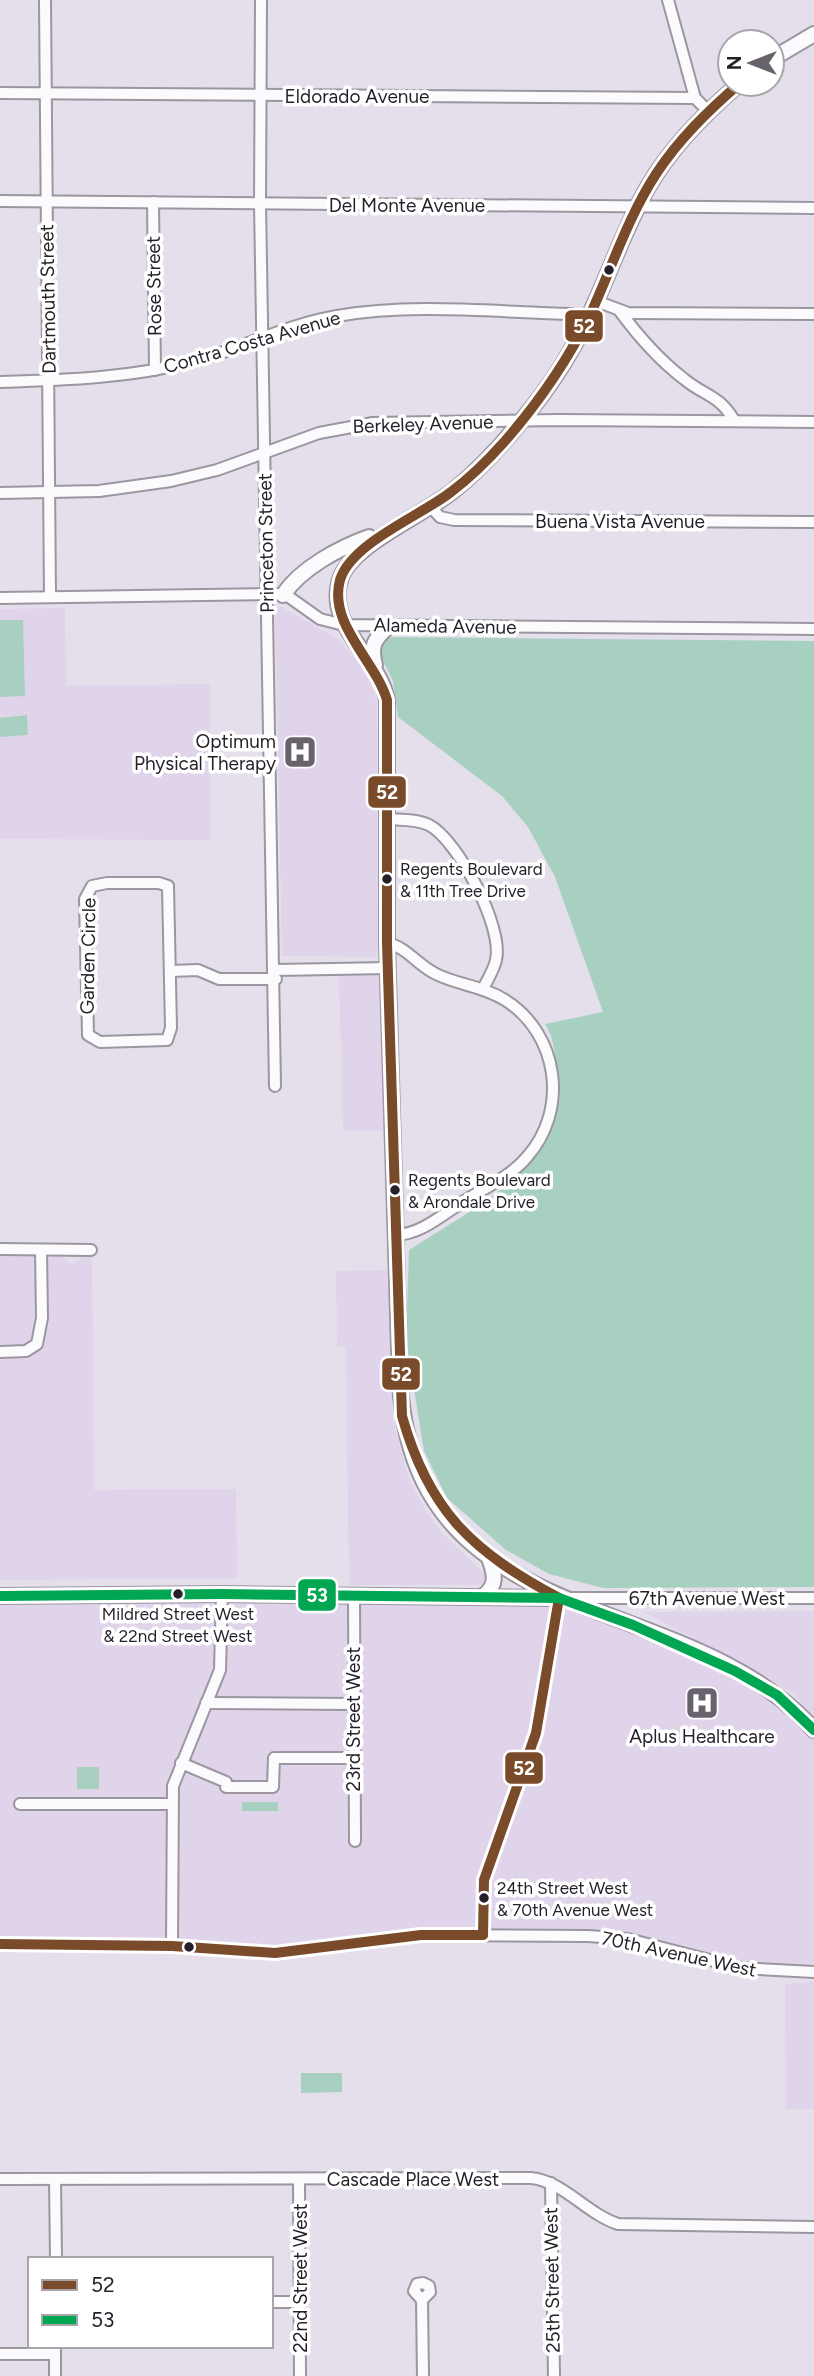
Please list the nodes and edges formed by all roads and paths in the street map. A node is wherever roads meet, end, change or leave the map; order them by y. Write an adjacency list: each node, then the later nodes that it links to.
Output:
1 (45, 0): 7 (street, Dartmouth Street)
2 (261, 0): 8 (street, Princeton Street)
3 (668, 0): 9 (street)
4 (814, 34): 5 (main road)
5 (786, 51)
6 (0, 93): 7 (street, Eldorado Avenue)
7 (44, 93): 8 (street, Eldorado Avenue); 13 (street, Dartmouth Street)
8 (261, 95): 9 (street, Eldorado Avenue); 15 (street, Princeton Street)
9 (695, 98): 11 (street)
10 (723, 98): 11 (main road)
11 (708, 111): 16 (main road)
12 (0, 201): 13 (street, Del Monte Avenue)
13 (46, 201): 14 (street, Del Monte Avenue); 24 (street, Dartmouth Street)
14 (153, 202): 15 (street, Del Monte Avenue); 23 (street, Rose Street)
15 (260, 204): 16 (street, Del Monte Avenue); 22 (street, Princeton Street)
16 (638, 206): 17 (street, Del Monte Avenue); 18 (main road)
17 (814, 208)
18 (596, 301): 19 (street); 21 (main road)
19 (619, 310): 20 (street); 27 (street)
20 (814, 314)
21 (588, 319): 22 (street, Contra Costa Avenue); 26 (main road)
22 (263, 338): 23 (street, Contra Costa Avenue); 29 (street, Princeton Street)
23 (155, 370): 24 (street, Contra Costa Avenue)
24 (50, 380): 25 (street, Contra Costa Avenue); 30 (street, Dartmouth Street)
25 (0, 382)
26 (523, 420): 27 (street, Berkeley Avenue); 29 (street, Berkeley Avenue); 32 (main road)
27 (734, 420): 28 (street, Berkeley Avenue)
28 (814, 422)
29 (265, 453): 30 (street, Berkeley Avenue); 35 (street, Princeton Street)
30 (51, 492): 31 (street, Berkeley Avenue); 37 (street, Dartmouth Street)
31 (0, 493)
32 (431, 508): 33 (street, Buena Vista Avenue); 34 (main road)
33 (814, 523)
34 (404, 525): 36 (main road); 39 (main road)
35 (267, 594): 36 (street, Alameda Avenue); 37 (street, Alameda Avenue); 47 (street, Princeton Street)
36 (283, 595): 39 (street, Alameda Avenue)
37 (50, 597): 38 (street, Alameda Avenue)
38 (0, 598)
39 (344, 625): 40 (street, Alameda Avenue); 42 (main road)
40 (388, 626): 41 (street, Alameda Avenue); 42 (main road)
41 (814, 629)
42 (376, 670): 43 (main road)
43 (387, 819): 44 (main road); 48 (street)
44 (387, 943): 45 (main road); 48 (street)
45 (388, 968): 47 (street); 50 (main road)
46 (171, 971): 46 (street, Garden Circle); 47 (street)
47 (276, 974): 49 (street, Princeton Street)
48 (483, 989): 50 (street)
49 (275, 1086)
50 (396, 1235): 55 (main road)
51 (0, 1249): 52 (street)
52 (41, 1250): 53 (street); 54 (street)
53 (91, 1250)
54 (0, 1352)
55 (488, 1556): 59 (main road); 60 (main road)
56 (222, 1594): 57 (main road); 58 (main road); 62 (street)
57 (0, 1596)
58 (354, 1596): 59 (main road); 63 (street, 23rd Street West)
59 (482, 1597): 60 (main road)
60 (559, 1598): 61 (street, 67th Avenue West); 64 (main road); 70 (street)
61 (814, 1598)
62 (206, 1703): 63 (street); 66 (street)
63 (354, 1704): 65 (street, 23rd Street West)
64 (814, 1730)
65 (353, 1758): 66 (street); 69 (street, 23rd Street West)
66 (181, 1763): 68 (street)
67 (20, 1804): 68 (street)
68 (172, 1804): 72 (street)
69 (355, 1841)
70 (483, 1935): 72 (street, 70th Avenue West); 73 (street, 70th Avenue West)
71 (0, 1944): 72 (street, 70th Avenue West)
72 (172, 1945)
73 (814, 1972)
74 (0, 2179): 75 (street, Cascade Place West)
75 (55, 2179): 76 (street, Cascade Place West); 79 (street)
76 (299, 2180): 77 (street, Cascade Place West); 82 (street, 22nd Street West)
77 (551, 2183): 78 (street, Cascade Place West); 88 (street, 25th Street West)
78 (814, 2227)
79 (56, 2257)
80 (422, 2300): 87 (street)
81 (273, 2302): 82 (street)
82 (299, 2302): 86 (street, 22nd Street West)
83 (55, 2350): 84 (street); 85 (street)
84 (0, 2354)
85 (55, 2376)
86 (300, 2376)
87 (423, 2376)
88 (554, 2376)

